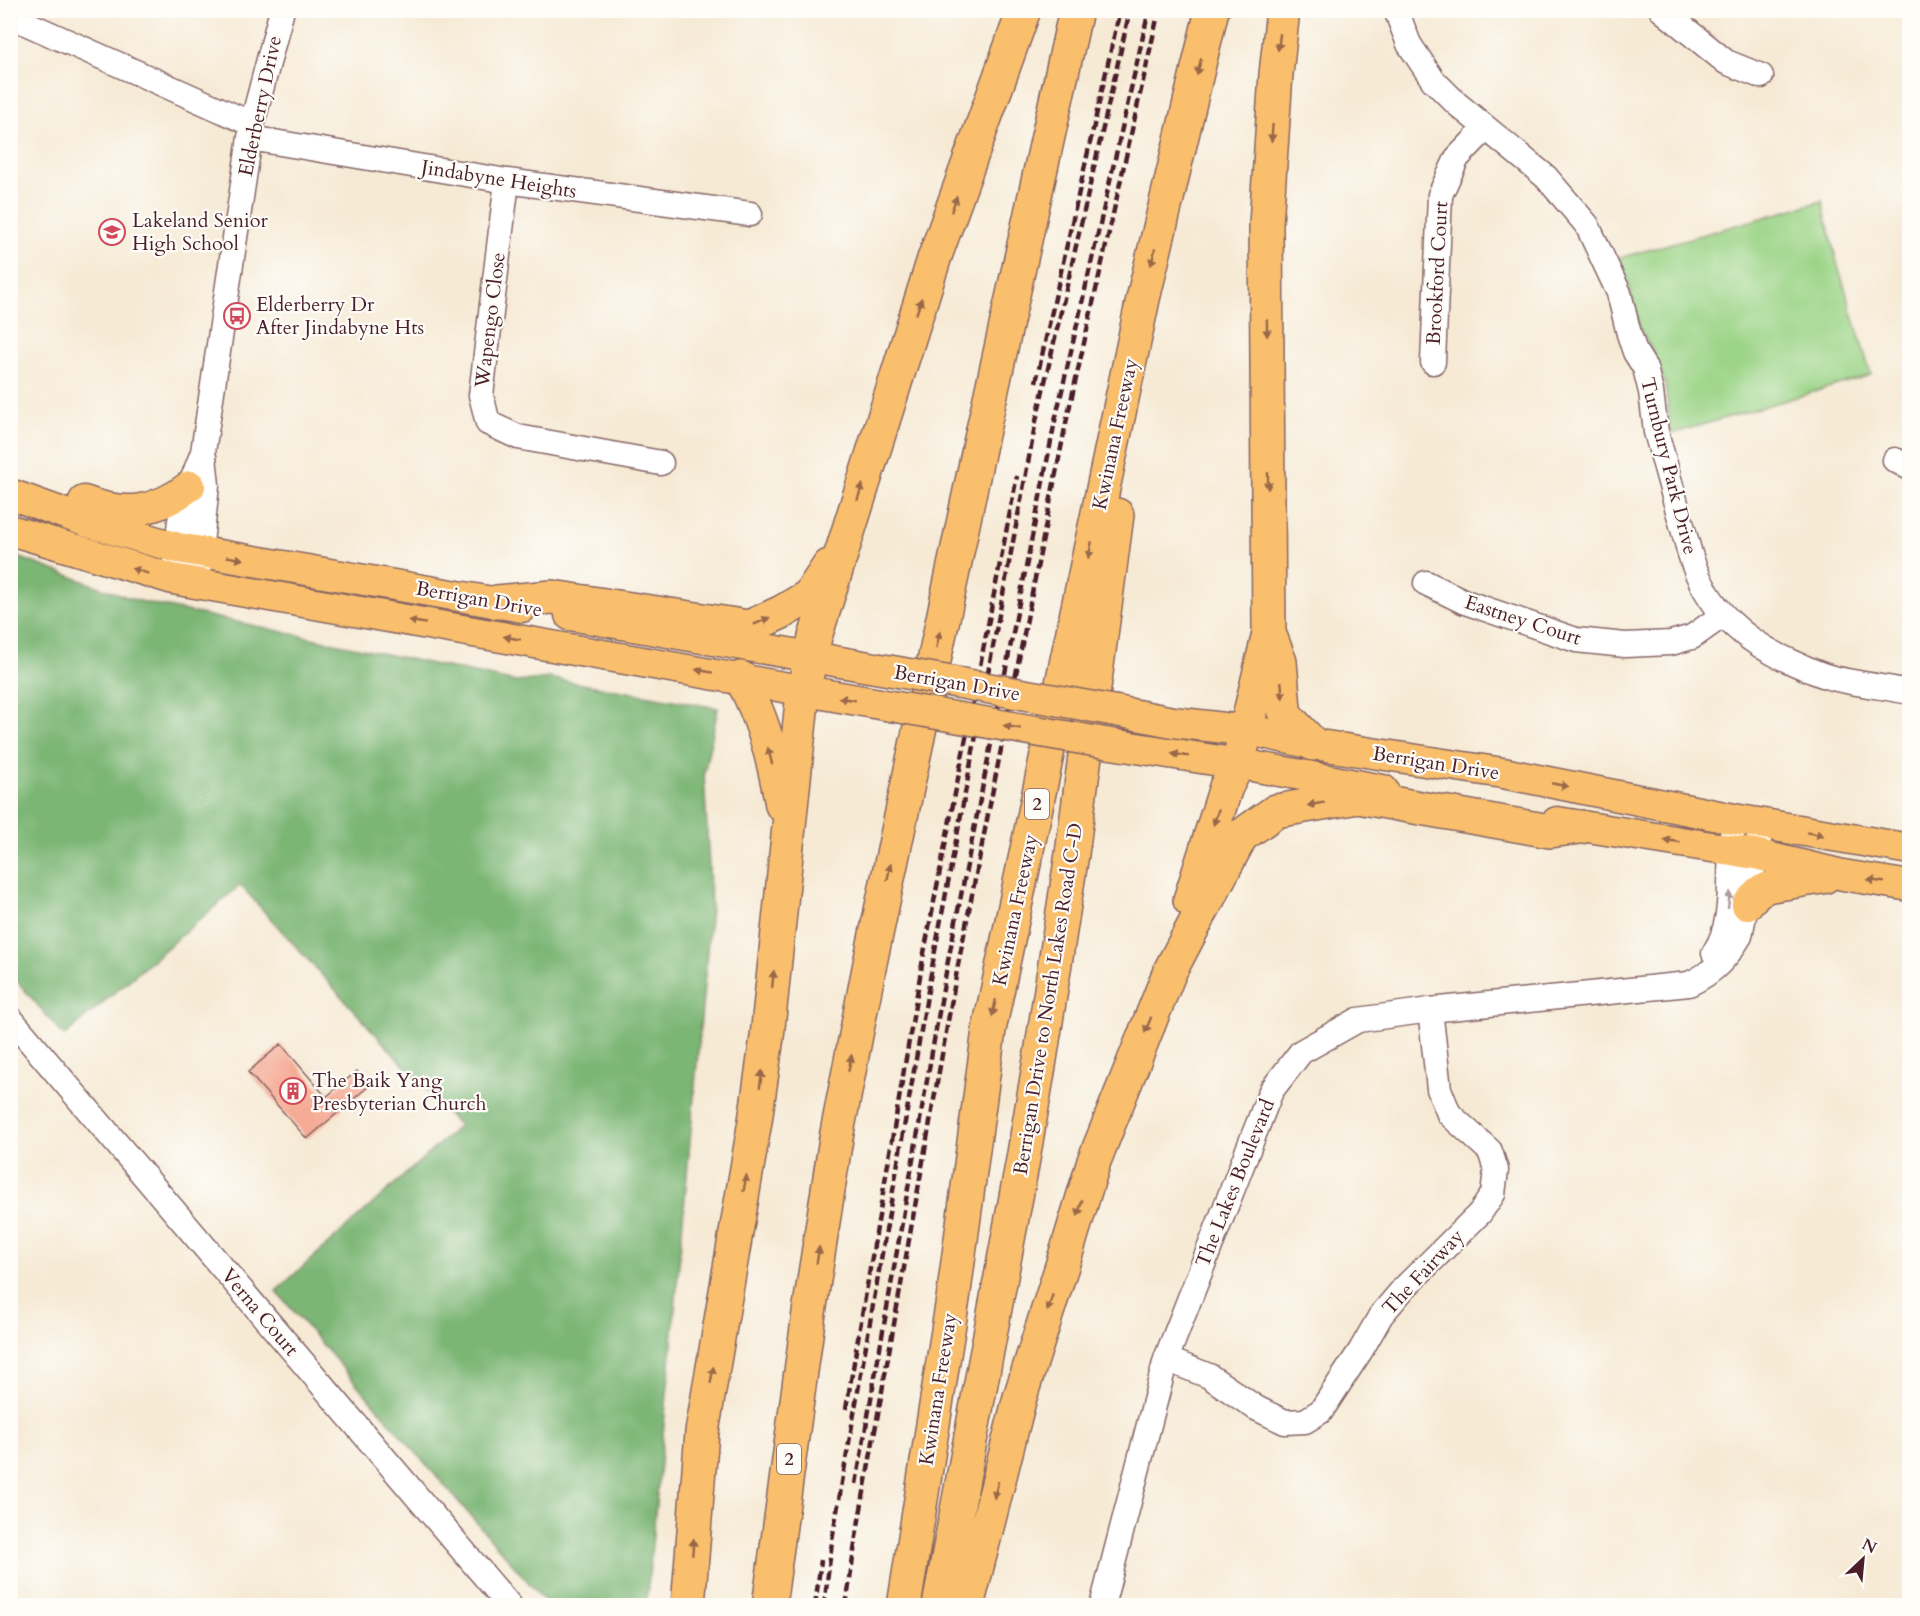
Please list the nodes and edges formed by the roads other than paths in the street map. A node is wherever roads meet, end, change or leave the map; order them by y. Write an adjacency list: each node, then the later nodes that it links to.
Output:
1 (282, 10): 11 (street, Elderberry Drive)
2 (1024, 10): 22 (highway, one-way to 2)
3 (1076, 10): 48 (highway, 2, one-way to 3)
4 (1212, 10): 15 (highway, Kwinana Freeway / 2, one-way to 15)
5 (1283, 10): 28 (highway, one-way to 28)
6 (1396, 10): 10 (street, Turnbury Park Drive)
7 (1662, 10): 9 (street)
8 (10, 16): 11 (street, Jindabyne Heights)
9 (1761, 76)
10 (1486, 128): 14 (street, Brookford Court); 27 (street, Turnbury Park Drive)
11 (251, 131): 12 (street, Jindabyne Heights); 16 (street, Elderberry Drive)
12 (507, 181): 13 (street, Jindabyne Heights); 17 (street, Wapengo Close)
13 (750, 214)
14 (1432, 362)
15 (1124, 388): 54 (highway, Kwinana Freeway / 2, one-way to 54); 55 (highway, Berrigan Drive to North Lakes Road C-D)
16 (203, 452): 19 (street, Elderberry Drive); 23 (street, Elderberry Drive)
17 (661, 463)
18 (10, 474): 19 (main road)
19 (190, 486): 23 (street, Elderberry Drive)
20 (10, 494): 23 (main road, Berrigan Drive)
21 (10, 530): 24 (main road, Berrigan Drive, one-way to 21)
22 (842, 548): 26 (highway, one-way to 22); 29 (highway)
23 (188, 550): 24 (street, Elderberry Drive); 26 (main road, Berrigan Drive, one-way to 26)
24 (185, 581): 30 (main road, Berrigan Drive, one-way to 24)
25 (1426, 583): 27 (street, Eastney Court)
26 (497, 602): 29 (main road, Berrigan Drive)
27 (1723, 615): 32 (street, Turnbury Park Drive)
28 (1269, 633): 33 (highway); 34 (highway, one-way to 34)
29 (811, 657): 31 (highway); 33 (main road, Berrigan Drive, bridge)
30 (741, 678): 31 (main road, Berrigan Drive); 38 (highway, one-way to 30)
31 (803, 692): 35 (main road, Berrigan Drive, one-way to 31, bridge); 38 (highway)
32 (1910, 692)
33 (1246, 732): 34 (main road, Berrigan Drive); 35 (highway)
34 (1312, 744): 36 (main road, Berrigan Drive, one-way to 36)
35 (1238, 764): 37 (main road, Berrigan Drive); 44 (highway, one-way to 44)
36 (1748, 822): 39 (main road, Berrigan Drive, one-way to 39); 40 (street, The Lakes Boulevard)
37 (1581, 827): 40 (main road, Berrigan Drive, one-way to 37); 44 (highway, one-way to 44)
38 (787, 834): 51 (highway, one-way to 38)
39 (1910, 849)
40 (1742, 852): 41 (main road, Berrigan Drive); 43 (street, The Lakes Boulevard); 45 (street, The Lakes Boulevard, one-way to 40)
41 (1843, 875): 42 (main road, Berrigan Drive, one-way to 41); 43 (main road)
42 (1910, 886)
43 (1747, 905): 45 (street, The Lakes Boulevard)
44 (1170, 971): 56 (highway, one-way to 56)
45 (1659, 986): 46 (street, The Lakes Boulevard)
46 (1430, 1010): 49 (street, The Lakes Boulevard); 49 (street, The Fairway)
47 (12, 1024): 50 (street, Verna Court)
48 (809, 1313): 52 (highway); 53 (highway, 2)
49 (1166, 1359): 57 (street, The Lakes Boulevard)
50 (510, 1605)
51 (688, 1605)
52 (750, 1605)
53 (769, 1605)
54 (904, 1605)
55 (939, 1605)
56 (967, 1605)
57 (1102, 1605)

